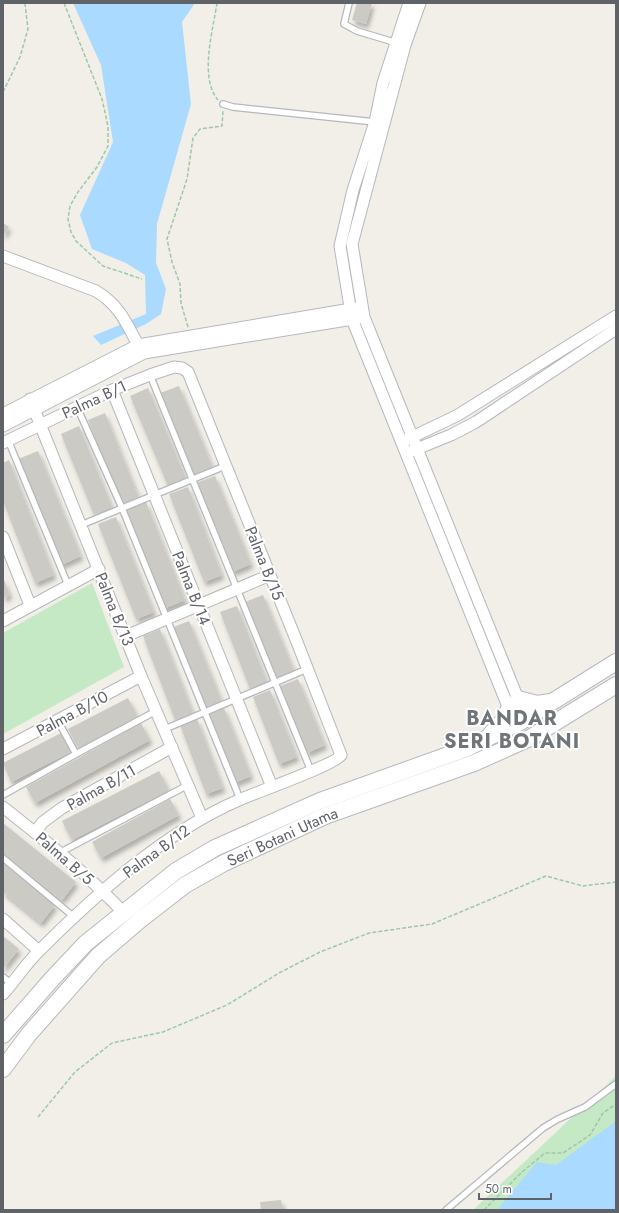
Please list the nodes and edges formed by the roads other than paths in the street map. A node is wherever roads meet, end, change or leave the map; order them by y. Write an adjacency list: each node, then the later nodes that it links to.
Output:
1 (349, 3): 4 (lane)
2 (410, 3): 4 (street)
3 (420, 3): 4 (street)
4 (400, 44): 6 (street); 9 (street)
5 (223, 104): 6 (lane)
6 (375, 122): 8 (street)
7 (3, 256): 15 (street)
8 (347, 295): 10 (street); 12 (street)
9 (363, 312): 10 (street); 24 (street)
10 (350, 314): 12 (street); 14 (street)
11 (616, 316): 24 (street)
12 (332, 317): 14 (street); 15 (street); 19 (street)
13 (616, 329): 26 (street)
14 (360, 338): 24 (street)
15 (136, 341): 19 (street)
16 (188, 372): 17 (street, Palma B/1); 27 (street, Palma B/15)
17 (150, 374): 18 (street, Palma B/1); 28 (lane)
18 (112, 390): 20 (street, Palma B/1); 29 (street, Palma B/14)
19 (32, 405): 21 (street); 22 (street, Palma B/13); 23 (street)
20 (77, 408): 22 (street, Palma B/1); 30 (lane)
21 (3, 414)
22 (40, 425): 25 (street, Palma B/1); 31 (street, Palma B/13)
23 (3, 426)
24 (406, 439): 26 (street)
25 (5, 442): 35 (lane)
26 (411, 451): 49 (street)
27 (225, 466): 28 (lane); 34 (street, Palma B/15)
28 (192, 479): 29 (lane); 36 (lane)
29 (154, 494): 30 (lane); 37 (street, Palma B/14)
30 (122, 508): 31 (lane); 39 (lane)
31 (81, 525): 33 (street, Palma B/13)
32 (3, 537): 38 (street)
33 (98, 569): 35 (street); 41 (street, Palma B/13)
34 (270, 575): 36 (street); 43 (street, Palma B/15)
35 (68, 585): 38 (street)
36 (237, 589): 37 (street); 45 (lane)
37 (199, 605): 39 (street); 47 (street, Palma B/14)
38 (30, 606): 40 (street)
39 (166, 618): 41 (street); 51 (lane)
40 (3, 621)
41 (126, 636): 44 (street, Palma B/13)
42 (616, 662): 48 (main road, Seri Botani Utama)
43 (307, 669): 45 (lane); 60 (street, Palma B/15)
44 (141, 676): 50 (street, Palma B/13); 52 (street, Palma B/10)
45 (275, 682): 47 (lane); 62 (lane)
46 (616, 685): 55 (main road, Seri Botani Utama)
47 (236, 699): 51 (lane); 64 (street, Palma B/14)
48 (551, 702): 49 (main road); 53 (main road, Seri Botani Utama)
49 (513, 704): 53 (street); 56 (main road)
50 (156, 711): 54 (street, Palma B/13); 59 (lane)
51 (204, 713): 54 (lane); 66 (lane)
52 (58, 721): 58 (street, Palma B/10); 59 (lane)
53 (520, 722): 55 (main road); 56 (main road, Seri Botani Utama); 61 (main road)
54 (165, 729): 57 (street, Palma B/13)
55 (544, 729): 61 (main road, Seri Botani Utama)
56 (487, 738): 73 (main road, Seri Botani Utama)
57 (172, 748): 63 (street, Palma B/13); 69 (street, Palma B/11)
58 (3, 749)
59 (76, 754): 65 (lane)
60 (341, 755): 62 (street, Palma B/12)
61 (487, 757): 80 (main road, Seri Botani Utama)
62 (311, 771): 64 (street, Palma B/12)
63 (188, 785): 68 (street, Palma B/13); 70 (lane)
64 (272, 787): 66 (street, Palma B/12)
65 (3, 795)
66 (240, 799): 68 (street, Palma B/12)
67 (3, 807): 69 (street, Palma B/5)
68 (202, 818): 72 (street, Palma B/12)
69 (36, 832): 70 (street, Palma B/5)
70 (61, 852): 72 (street, Palma B/5)
71 (3, 858): 74 (lane)
72 (103, 890): 73 (street, Palma B/5); 74 (street, Palma B/12)
73 (123, 912): 79 (main road, Seri Botani Utama)
74 (75, 918): 76 (street, Palma B/12)
75 (3, 920): 76 (street)
76 (39, 951): 77 (street, Palma B/12)
77 (7, 980): 78 (street, Palma B/12)
78 (3, 994)
79 (3, 1035)
80 (3, 1069)
81 (616, 1084): 82 (lane)
82 (446, 1210)

